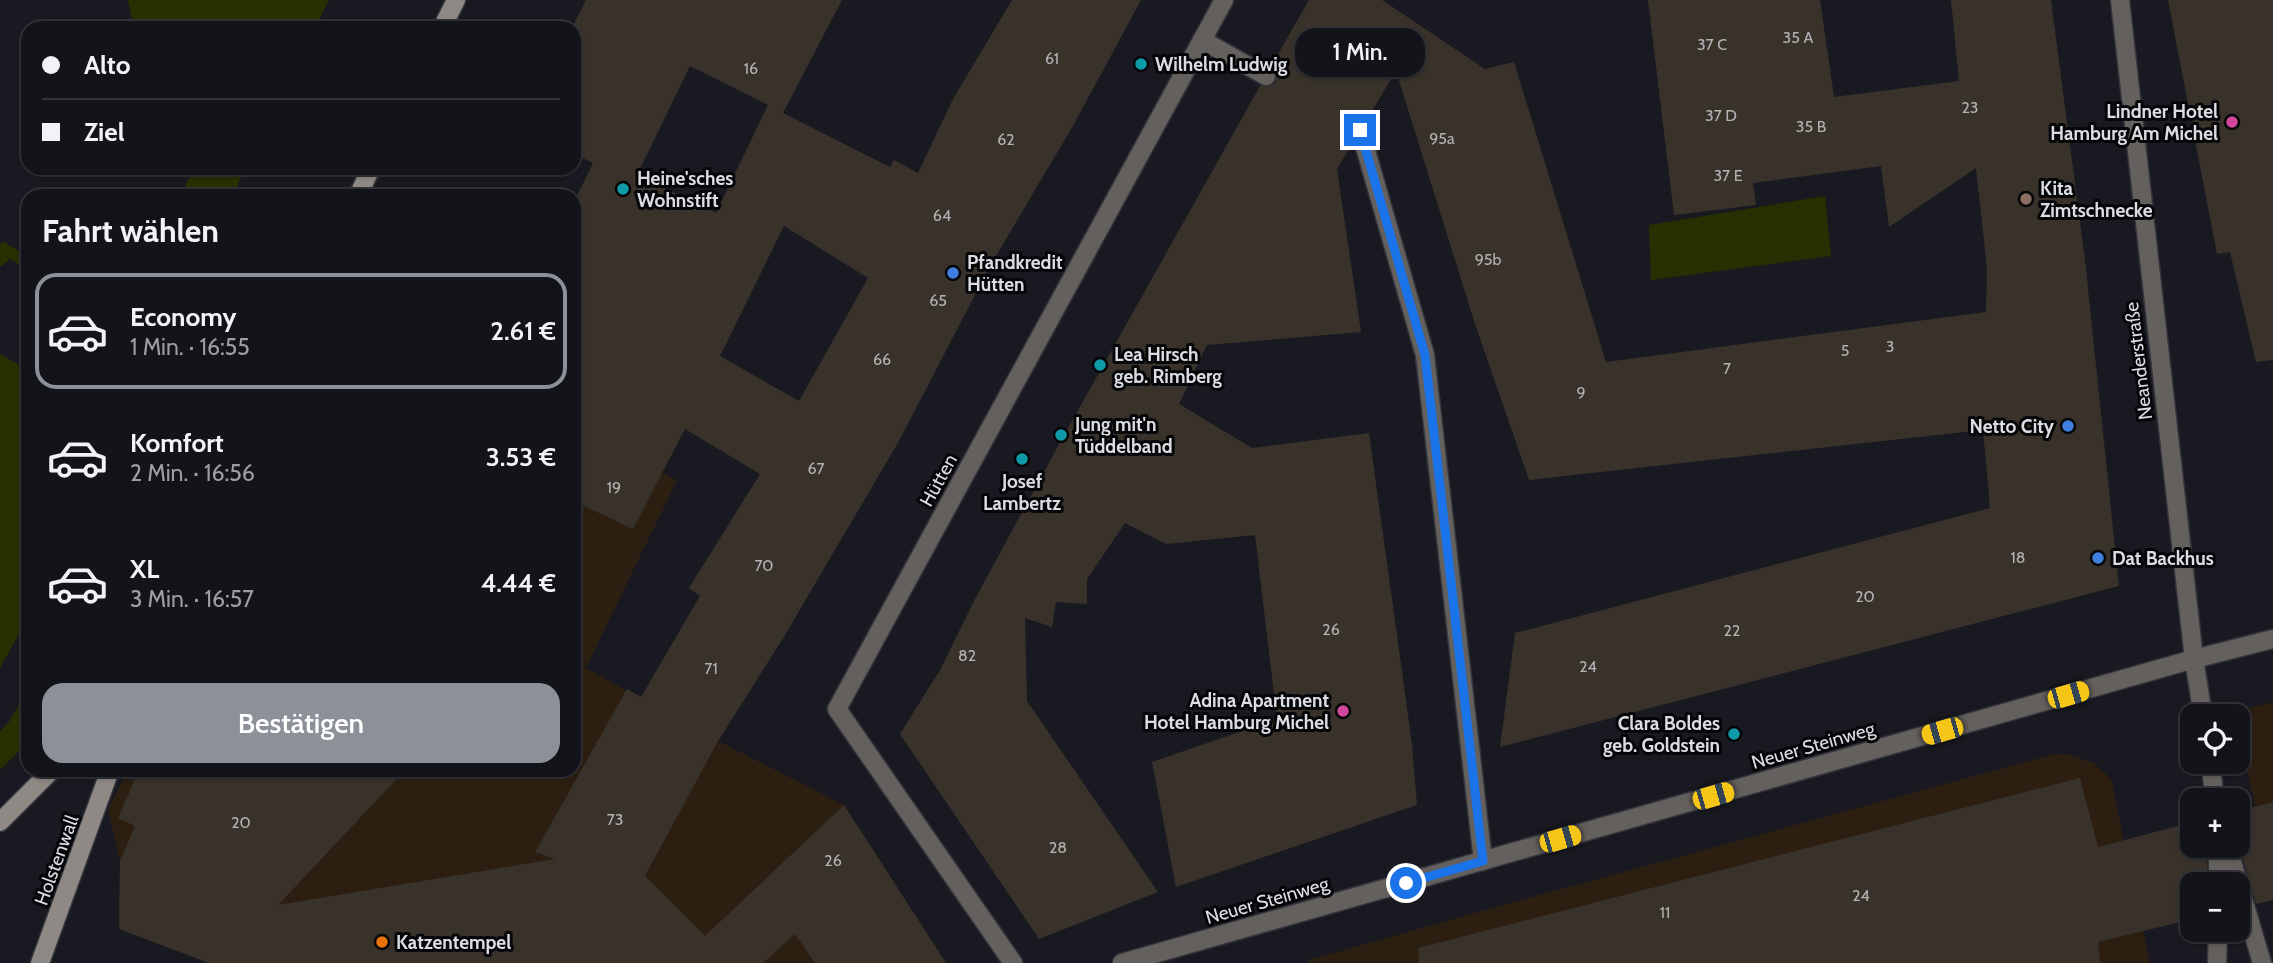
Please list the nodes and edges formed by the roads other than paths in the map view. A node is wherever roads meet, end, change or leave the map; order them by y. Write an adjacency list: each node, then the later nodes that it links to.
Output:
1 (456, 0): 4 (main road)
2 (1224, 0): 5 (street, Hütten)
3 (2120, 0): 9 (street, Neanderstraße)
4 (446, 21)
5 (1202, 40): 6 (street); 18 (street, Hütten)
6 (1266, 76)
7 (1360, 130): 15 (street)
8 (2273, 639): 9 (street, Neuer Steinweg)
9 (2194, 659): 10 (street, Neanderstraße); 15 (street, Neuer Steinweg)
10 (2201, 704)
11 (45, 777): 13 (main road)
12 (107, 777): 17 (main road, Holstenwall)
13 (0, 822)
14 (2231, 858): 21 (street)
15 (1483, 861): 19 (street, Neuer Steinweg)
16 (2218, 942): 20 (street)
17 (40, 963)
18 (1013, 963)
19 (1122, 963)
20 (2217, 963)
21 (2262, 963)

